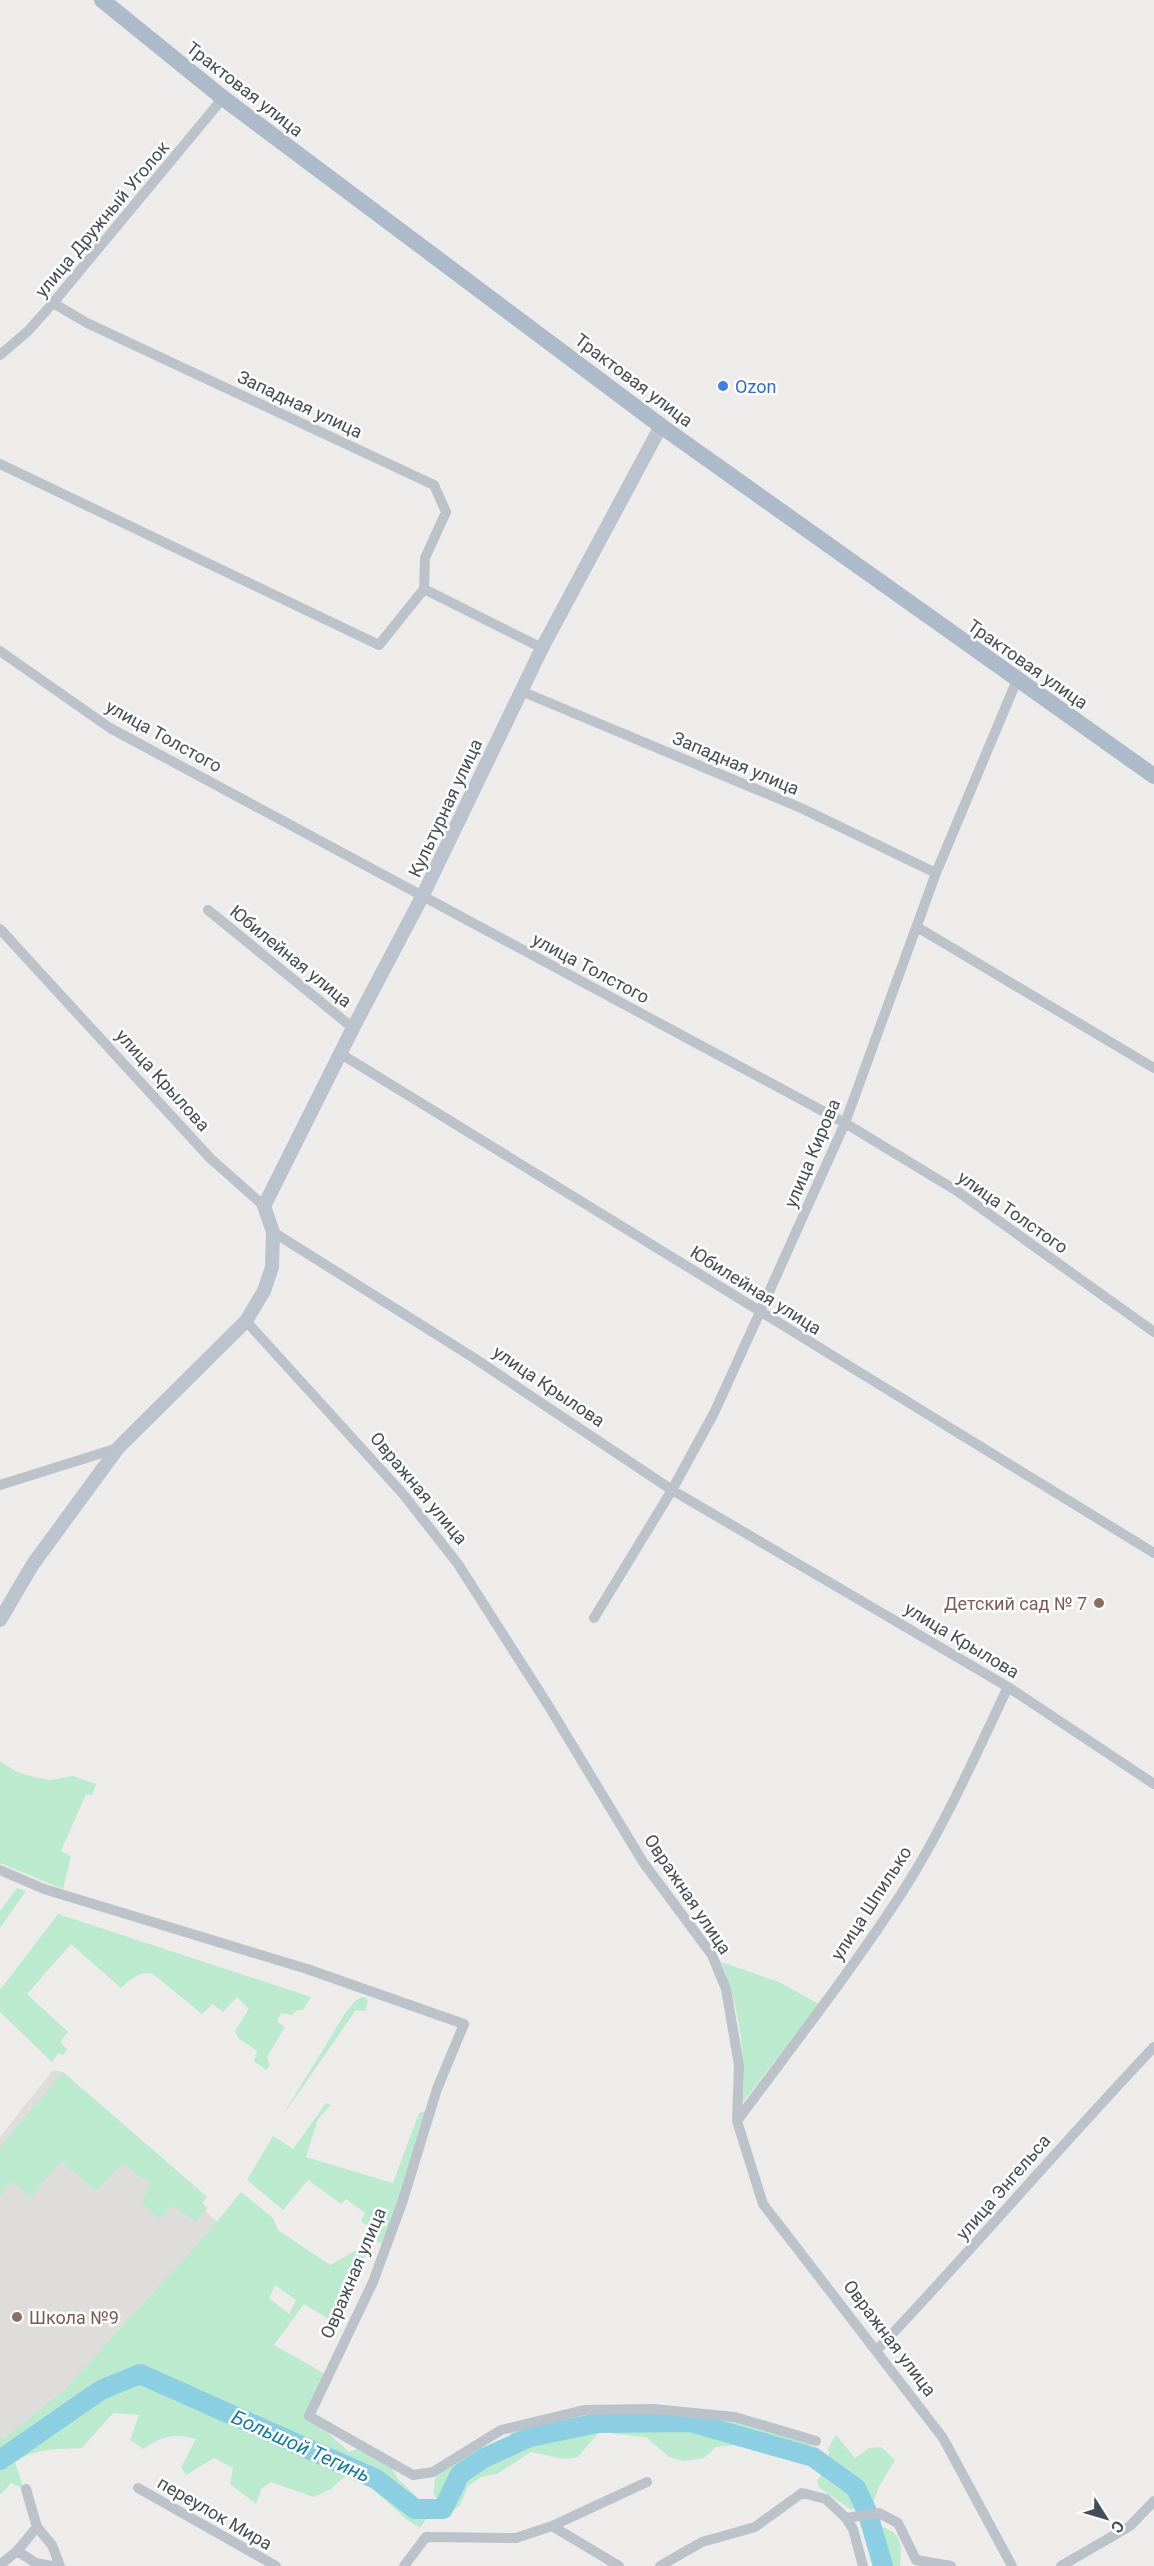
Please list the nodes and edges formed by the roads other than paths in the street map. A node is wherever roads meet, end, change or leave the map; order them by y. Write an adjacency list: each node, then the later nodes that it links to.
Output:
1 (102, 0): 2 (main road, Трактовая улица)
2 (223, 99): 3 (street, улица Дружный Уголок); 5 (main road, Трактовая улица)
3 (53, 303): 4 (street, улица Дружный Уголок); 7 (street, Западная улица)
4 (0, 355)
5 (661, 426): 8 (street, Культурная улица); 10 (main road, Трактовая улица)
6 (0, 464): 7 (street)
7 (424, 589): 8 (street)
8 (542, 648): 11 (street, Культурная улица)
9 (0, 651): 14 (street, улица Толстого)
10 (1017, 680): 12 (main road, Трактовая улица); 13 (street, улица Кирова)
11 (521, 691): 13 (street, Западная улица); 14 (street, Культурная улица)
12 (1154, 776)
13 (936, 873): 16 (street, улица Кирова)
14 (422, 897): 18 (street, Культурная улица); 21 (street, улица Толстого)
15 (208, 910): 18 (street, Юбилейная улица)
16 (916, 927): 20 (street); 21 (street, улица Кирова)
17 (0, 930): 22 (street, улица Крылова)
18 (353, 1028): 19 (street, Культурная улица)
19 (341, 1054): 22 (street, Культурная улица); 24 (street, Юбилейная улица)
20 (1154, 1068)
21 (845, 1123): 24 (street, улица Кирова); 26 (street, улица Толстого)
22 (264, 1206): 23 (street, улица Крылова)
23 (273, 1232): 25 (street); 29 (street, улица Крылова)
24 (760, 1312): 29 (street, улица Кирова); 30 (street, Юбилейная улица)
25 (246, 1321): 27 (street); 37 (street, Овражная улица)
26 (1154, 1332)
27 (118, 1448): 28 (street); 32 (street)
28 (0, 1485)
29 (672, 1490): 31 (street, улица Кирова); 33 (street, улица Крылова)
30 (1154, 1554)
31 (594, 1618)
32 (0, 1620)
33 (1008, 1688): 34 (street, улица Крылова); 37 (street, улица Шпилько)
34 (1154, 1784)
35 (0, 1870): 39 (street, Овражная улица)
36 (1154, 2046): 38 (street, улица Энгельса)
37 (737, 2121): 38 (street, Овражная улица)
38 (878, 2349): 57 (street, Овражная улица)
39 (816, 2441)
40 (647, 2482): 45 (street)
41 (138, 2488): 51 (street, переулок Мира)
42 (26, 2489): 46 (street)
43 (1154, 2501): 58 (street)
44 (846, 2518): 54 (street); 55 (street); 56 (street)
45 (552, 2526): 52 (street); 53 (street)
46 (37, 2527): 47 (street); 50 (street)
47 (16, 2551): 48 (street); 49 (street)
48 (0, 2565)
49 (51, 2566)
50 (60, 2566)
51 (276, 2566)
52 (404, 2566)
53 (619, 2566)
54 (660, 2566)
55 (863, 2566)
56 (951, 2566)
57 (1012, 2566)
58 (1061, 2566)

